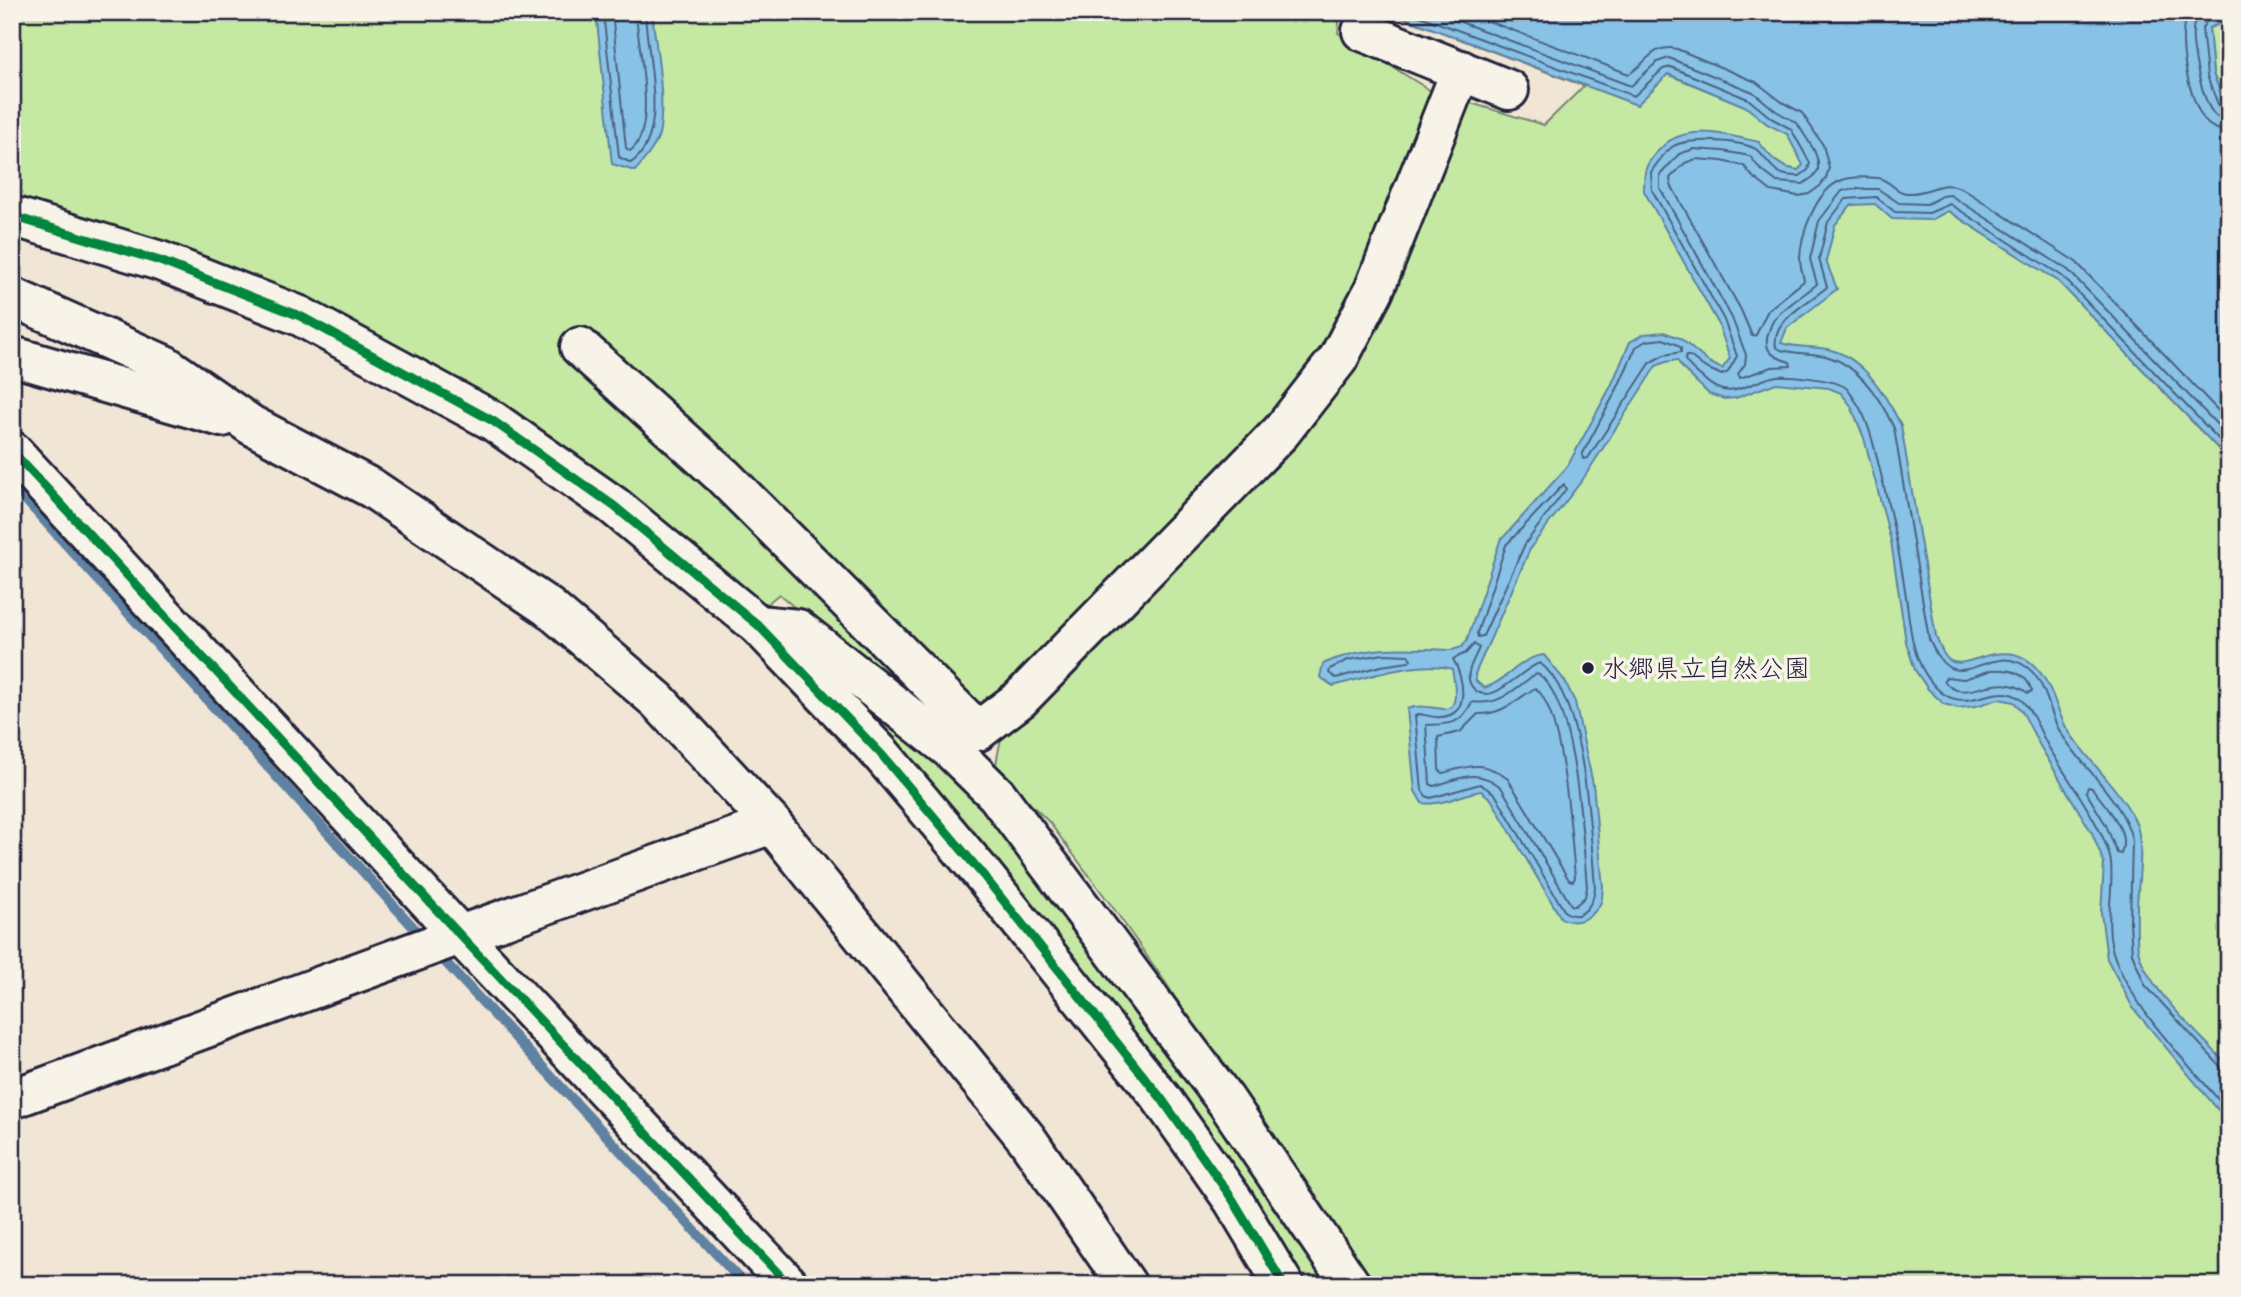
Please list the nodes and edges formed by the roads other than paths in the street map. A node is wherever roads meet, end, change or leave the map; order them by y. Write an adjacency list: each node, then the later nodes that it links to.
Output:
1 (1362, 31): 2 (street)
2 (1461, 70): 3 (street); 11 (street)
3 (1509, 90)
4 (12, 216): 10 (street)
5 (12, 297): 8 (street)
6 (580, 347): 11 (street)
7 (12, 356): 8 (street)
8 (251, 425): 12 (street)
9 (12, 451): 13 (street)
10 (758, 625): 11 (street); 17 (street)
11 (964, 740): 18 (street)
12 (772, 824): 13 (street); 16 (street)
13 (439, 943): 14 (street); 15 (street)
14 (12, 1099)
15 (789, 1285)
16 (1127, 1285)
17 (1284, 1285)
18 (1351, 1285)

